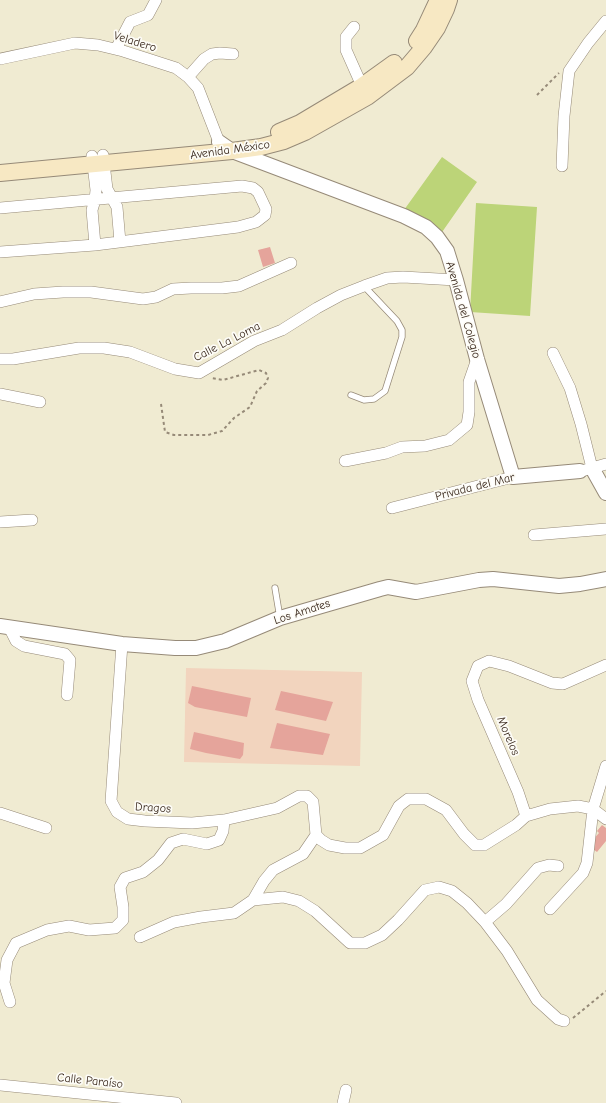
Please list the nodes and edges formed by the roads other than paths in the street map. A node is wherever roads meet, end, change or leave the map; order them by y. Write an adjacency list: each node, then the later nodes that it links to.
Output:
1 (156, 0): 6 (street)
2 (438, 0): 10 (main road, Avenida México)
3 (449, 0): 11 (main road, Avenida México)
4 (606, 21): 14 (street)
5 (354, 27): 10 (street)
6 (116, 49): 8 (street, Veladero); 9 (street, Veladero)
7 (233, 54): 9 (street)
8 (0, 60)
9 (188, 77): 11 (street, Veladero)
10 (362, 86): 11 (main road, Avenida México)
11 (226, 147): 12 (main road, Avenida México); 23 (street, Avenida del Colegio)
12 (98, 160): 13 (main road, Avenida México); 15 (main road, Avenida México); 16 (street); 17 (street)
13 (0, 165)
14 (562, 166)
15 (0, 173)
16 (112, 198): 17 (street); 19 (street); 19 (street)
17 (95, 200): 18 (street); 20 (street)
18 (0, 208)
19 (120, 242): 20 (street)
20 (95, 245): 21 (street)
21 (0, 252)
22 (291, 263): 25 (street)
23 (456, 280): 24 (street, Calle La Loma); 28 (street, Avenida del Colegio)
24 (364, 286): 27 (street, Calle La Loma); 30 (lane)
25 (0, 302)
26 (553, 353): 34 (street)
27 (0, 359)
28 (477, 359): 32 (street); 35 (street, Avenida del Colegio)
29 (0, 394): 31 (street)
30 (351, 396)
31 (40, 402)
32 (346, 462)
33 (606, 464): 34 (street, Privada del Mar)
34 (586, 470): 35 (street, Privada del Mar); 36 (street)
35 (513, 477): 37 (street, Privada del Mar)
36 (606, 493)
37 (392, 508)
38 (32, 520): 39 (street)
39 (0, 522)
40 (606, 529): 41 (street)
41 (534, 535)
42 (606, 579): 44 (street, Los Amates)
43 (275, 588): 44 (lane)
44 (280, 618): 46 (street, Los Amates)
45 (5, 627): 46 (street, Los Amates); 48 (street)
46 (122, 644): 54 (street, Dragos)
47 (606, 665): 52 (street, Morelos)
48 (67, 696)
49 (606, 766): 50 (street)
50 (593, 809): 52 (street); 53 (street); 59 (street)
51 (0, 813): 55 (street)
52 (526, 816): 56 (street)
53 (606, 818)
54 (224, 820): 56 (street, Dragos); 62 (street)
55 (46, 828)
56 (316, 834): 58 (street)
57 (558, 866): 60 (street)
58 (253, 900): 60 (street); 61 (street)
59 (550, 909)
60 (485, 922): 63 (street)
61 (140, 937)
62 (10, 1002)
63 (564, 1020)
64 (0, 1085): 66 (street, Calle Paraíso)
65 (346, 1090): 67 (street)
66 (176, 1103)
67 (343, 1103)

